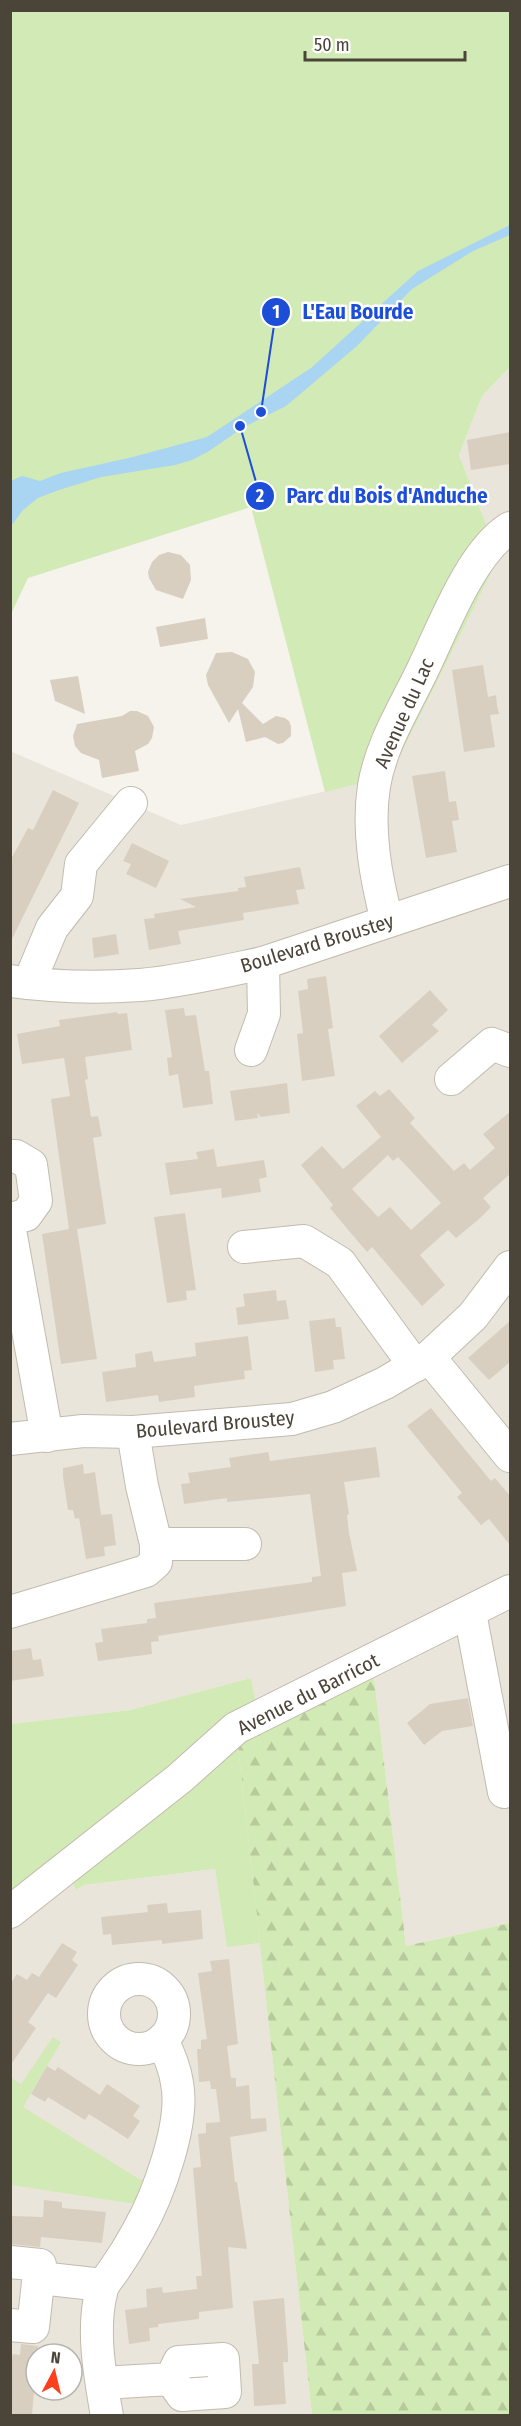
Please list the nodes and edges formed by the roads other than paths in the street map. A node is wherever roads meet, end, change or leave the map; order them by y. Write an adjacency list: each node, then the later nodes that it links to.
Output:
1 (510, 528): 4 (street, Avenue du Lac)
2 (131, 803): 6 (street)
3 (510, 880): 4 (street, Boulevard Broustey)
4 (387, 921): 5 (street, Boulevard Broustey)
5 (263, 963): 6 (street, Boulevard Broustey); 7 (street)
6 (20, 982)
7 (251, 1050)
8 (510, 1051): 9 (street)
9 (451, 1079)
10 (10, 1156): 11 (street)
11 (10, 1219)
12 (10, 1230): 17 (street)
13 (244, 1246): 15 (street)
14 (510, 1267): 15 (street, Boulevard Broustey)
15 (422, 1361): 16 (street, Boulevard Broustey); 19 (street)
16 (133, 1432): 17 (street, Boulevard Broustey); 20 (street)
17 (47, 1436): 18 (street, Boulevard Broustey)
18 (10, 1438)
19 (510, 1456)
20 (156, 1544): 21 (street); 23 (street)
21 (246, 1544)
22 (510, 1591): 24 (street, Avenue du Barricot)
23 (10, 1612)
24 (470, 1612): 25 (street); 26 (street, Avenue du Barricot)
25 (504, 1792)
26 (10, 1912)
27 (162, 2040): 30 (street)
28 (10, 2262): 29 (street)
29 (40, 2278): 30 (street); 31 (street)
30 (103, 2285): 33 (street)
31 (10, 2325)
32 (171, 2379): 33 (street)
33 (102, 2383): 34 (street)
34 (107, 2415)

